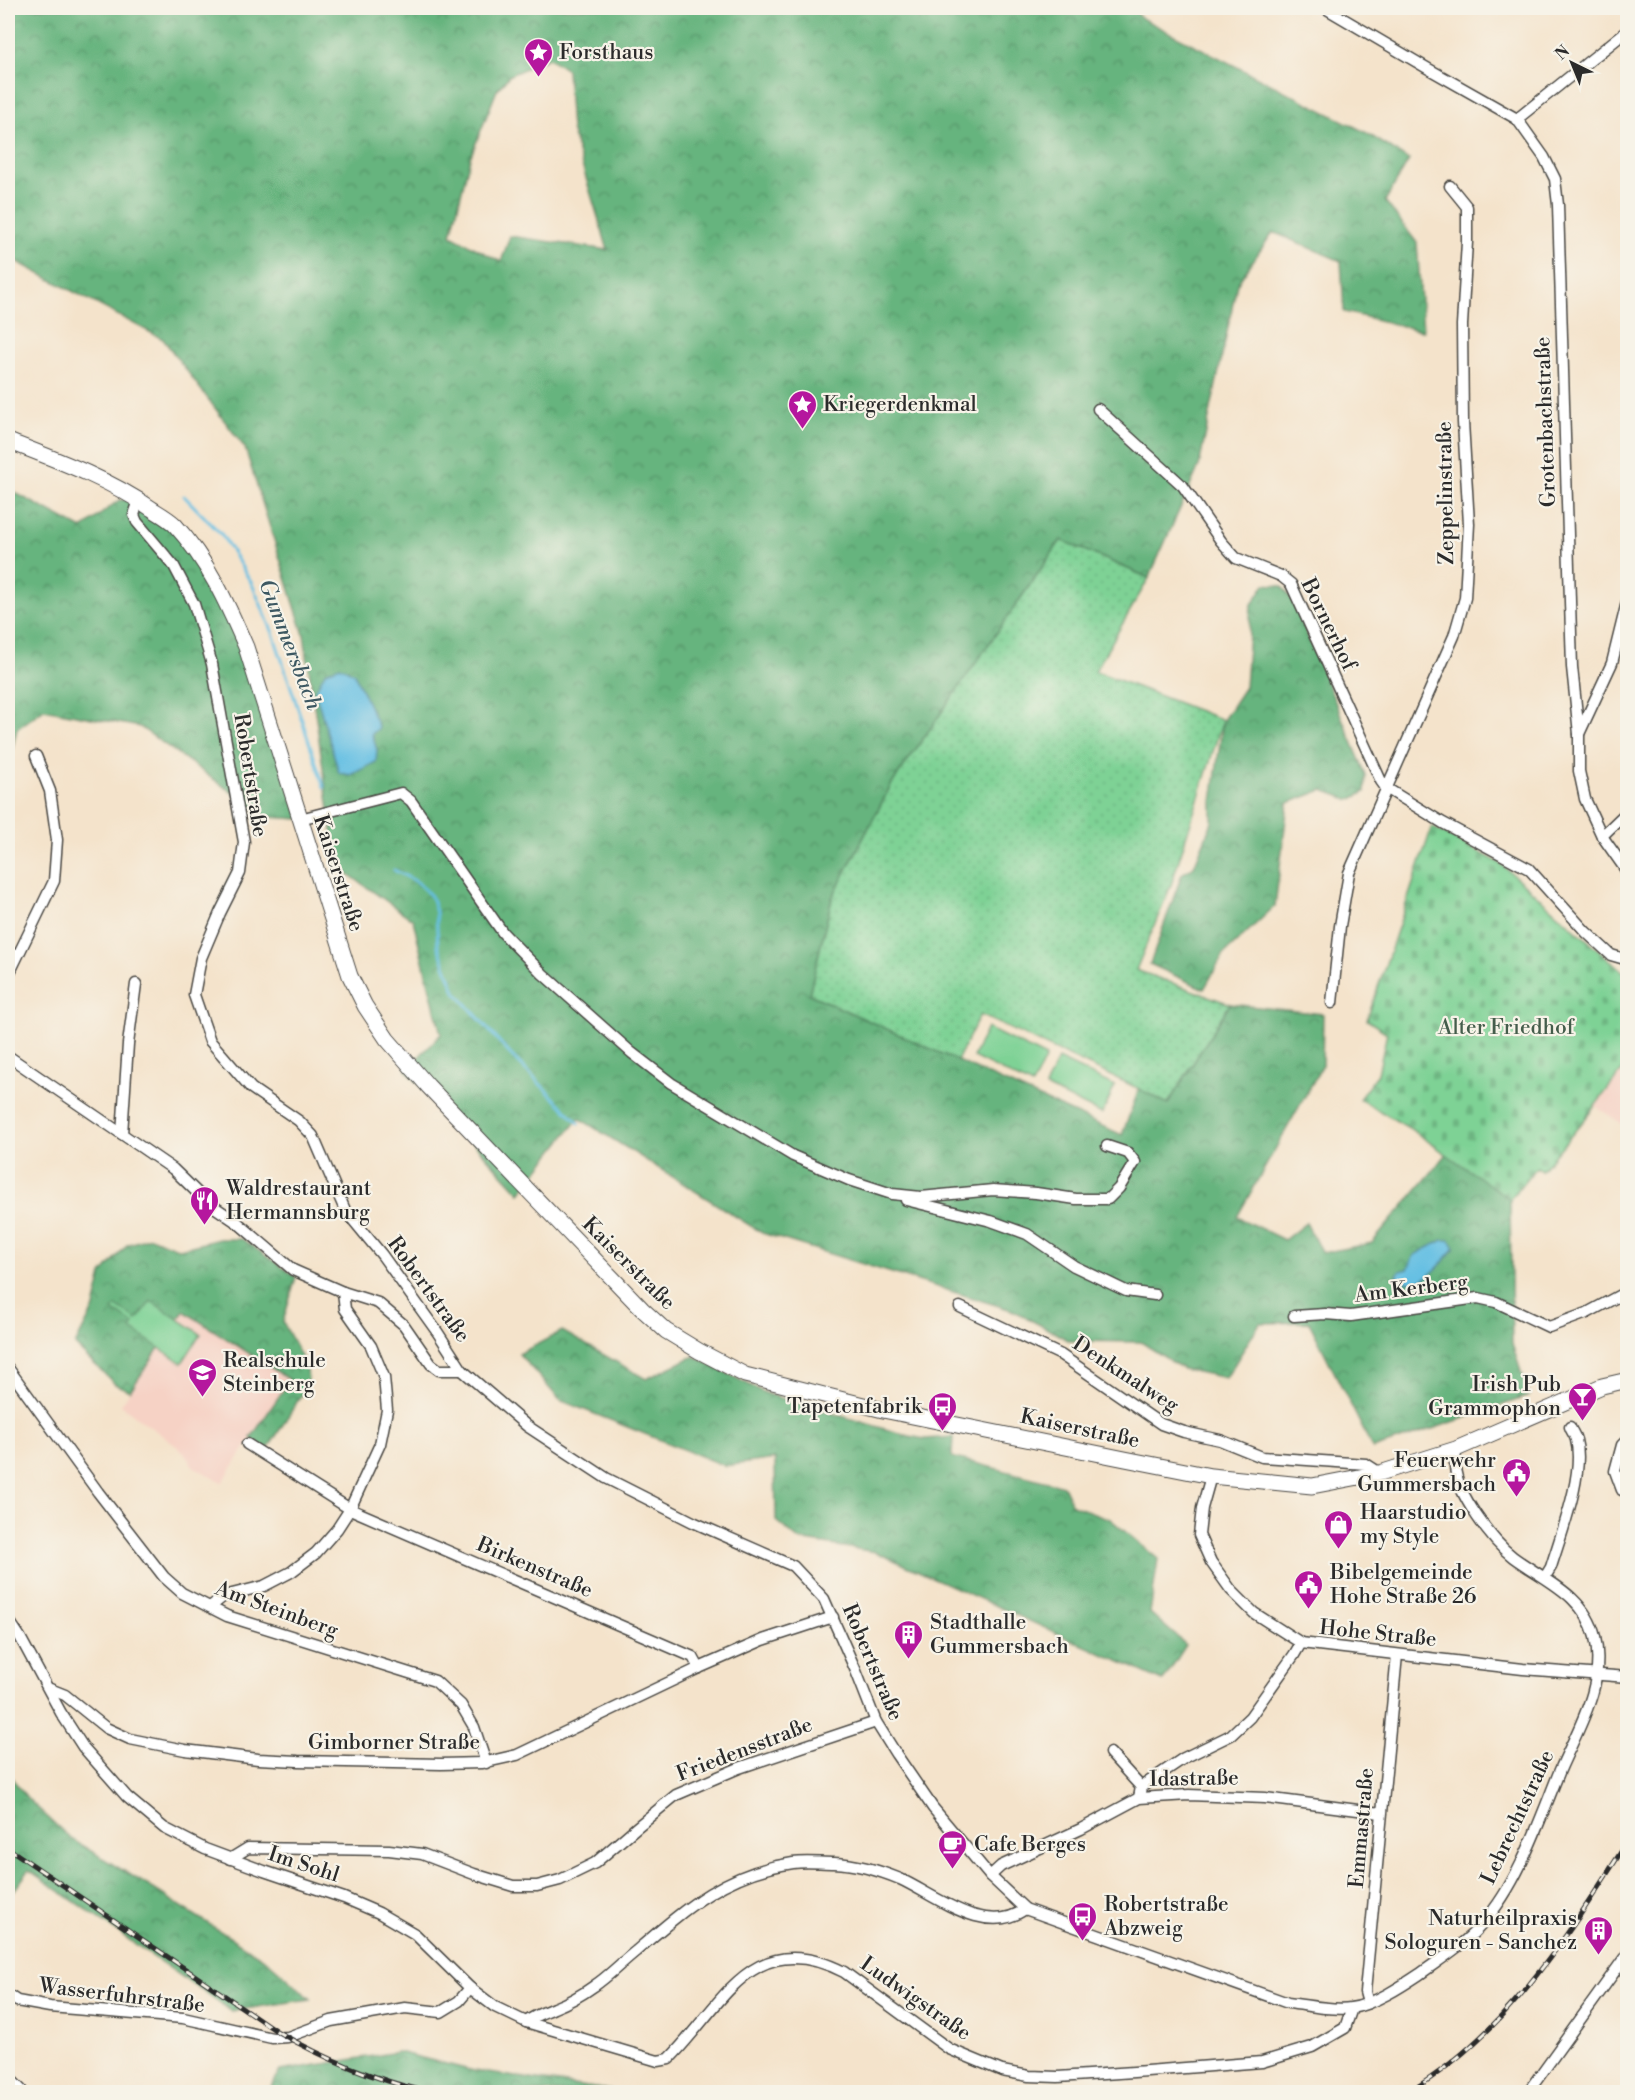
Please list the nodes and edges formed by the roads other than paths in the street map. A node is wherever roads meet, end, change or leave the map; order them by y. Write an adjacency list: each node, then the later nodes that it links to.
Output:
1 (1324, 8): 3 (street, Grotenbachstraße)
2 (1628, 30): 3 (street)
3 (1517, 119): 9 (street, Grotenbachstraße)
4 (1450, 186): 11 (street, Zeppelinstraße)
5 (1098, 409): 11 (street, Bornerhof)
6 (8, 441): 7 (street, Kaiserstraße)
7 (139, 500): 13 (street, Kaiserstraße); 30 (street, Robertstraße)
8 (1628, 598): 9 (street)
9 (1580, 734): 14 (street)
10 (36, 756): 17 (street)
11 (1386, 788): 16 (street); 19 (street)
12 (1628, 811): 14 (street)
13 (300, 819): 23 (street); 37 (street, Kaiserstraße)
14 (1602, 836): 15 (street)
15 (1628, 873)
16 (1628, 960)
17 (8, 976)
18 (136, 984): 21 (street)
19 (1332, 1003)
20 (8, 1056): 21 (street)
21 (122, 1134): 24 (street)
22 (1107, 1146): 23 (street)
23 (891, 1194): 26 (street)
24 (343, 1292): 30 (street); 39 (street)
25 (1628, 1292): 28 (street, Am Kerberg)
26 (1155, 1295)
27 (960, 1307): 36 (street, Denkmalweg)
28 (1294, 1316)
29 (8, 1368): 41 (street, Am Steinberg)
30 (462, 1370): 42 (street, Robertstraße)
31 (1628, 1380): 35 (street, Kaiserstraße)
32 (1570, 1427): 40 (street)
33 (1628, 1439): 38 (street)
34 (247, 1444): 39 (street, Birkenstraße)
35 (1456, 1449): 36 (street, Kaiserstraße); 40 (street, Lebrechtstraße)
36 (1380, 1473): 37 (street, Kaiserstraße)
37 (1211, 1476): 44 (street, Hohe Straße)
38 (1628, 1492)
39 (350, 1509): 41 (street); 46 (street, Birkenstraße)
40 (1545, 1577): 47 (street, Lebrechtstraße)
41 (210, 1607): 52 (street, Am Steinberg)
42 (833, 1617): 46 (street, Gimborner Straße); 50 (street, Robertstraße)
43 (8, 1620): 49 (street, Im Sohl)
44 (1300, 1643): 45 (street, Hohe Straße); 53 (street)
45 (1397, 1655): 47 (street, Hohe Straße); 55 (street, Emmastraße)
46 (699, 1668): 52 (street, Gimborner Straße)
47 (1597, 1675): 48 (street, Hohe Straße); 62 (street, Lebrechtstraße)
48 (1628, 1677)
49 (50, 1689): 52 (street, Gimborner Straße); 56 (street, Im Sohl)
50 (876, 1722): 56 (street, Friedensstraße); 57 (street, Robertstraße)
51 (1110, 1753): 53 (street)
52 (486, 1763)
53 (1141, 1786): 54 (street)
54 (1138, 1798): 55 (street, Idastraße); 57 (street, Idastraße)
55 (1381, 1813): 62 (street, Emmastraße)
56 (230, 1859): 60 (street, Im Sohl)
57 (990, 1876): 58 (street, Lebrechtstraße)
58 (1025, 1909): 63 (street, Lebrechtstraße); 64 (street)
59 (1628, 1953): 68 (street)
60 (470, 1988): 61 (street, Wasserfuhrstraße); 64 (street, Im Sohl)
61 (8, 1995)
62 (1368, 2003): 63 (street, Lebrechtstraße)
63 (1352, 2008): 65 (street, Ludwigstraße)
64 (526, 2022): 65 (street, Im Sohl)
65 (658, 2061)
66 (8, 2081): 67 (main road)
67 (19, 2092)
68 (1528, 2092)

